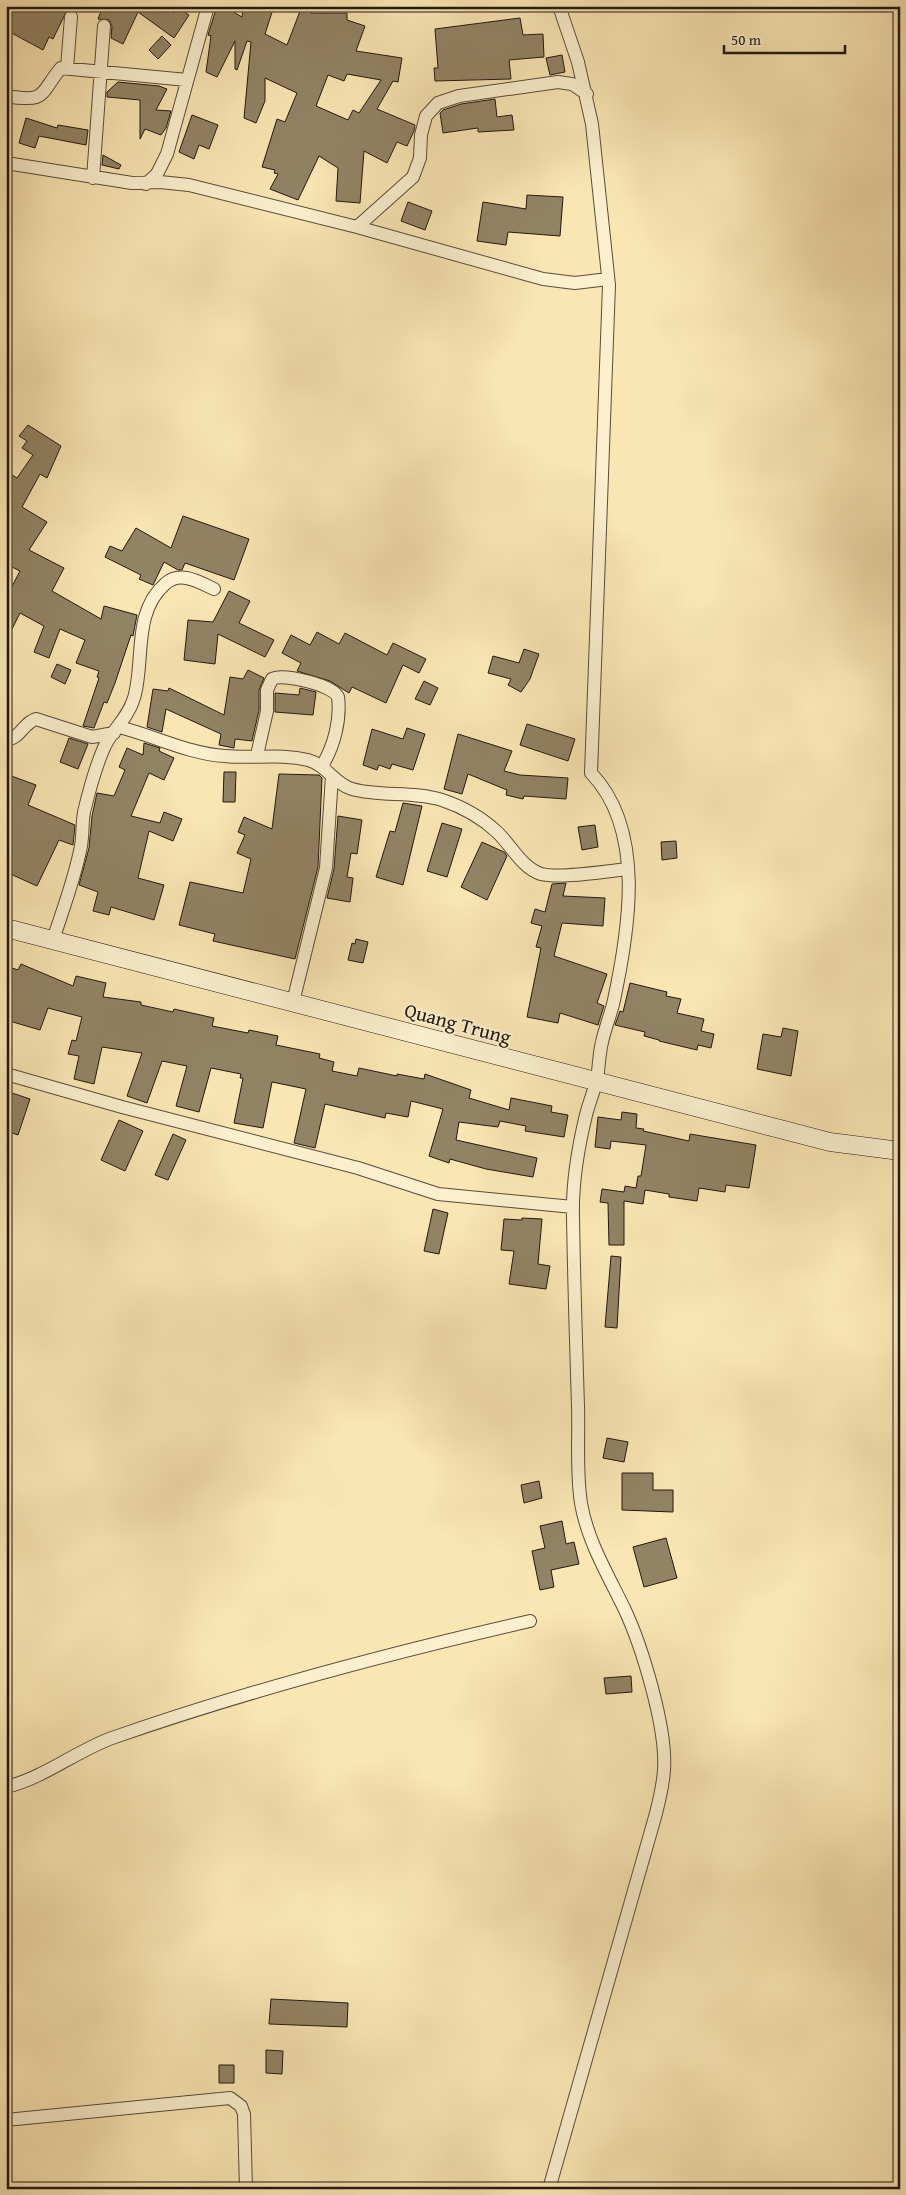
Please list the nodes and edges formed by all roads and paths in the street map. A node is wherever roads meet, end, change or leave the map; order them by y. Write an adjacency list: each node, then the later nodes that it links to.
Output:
1 (208, 6): 7 (street)
2 (559, 6): 8 (street)
3 (71, 17): 5 (street)
4 (104, 26): 6 (street)
5 (67, 68): 6 (street); 9 (street)
6 (102, 71): 7 (street); 11 (street)
7 (187, 80): 12 (street)
8 (586, 94): 13 (street); 14 (street)
9 (6, 96)
10 (6, 163): 11 (street)
11 (92, 178): 12 (street)
12 (146, 184): 13 (street)
13 (357, 227): 14 (street)
14 (608, 279): 21 (street)
15 (214, 589): 16 (street)
16 (117, 730): 17 (street); 18 (street); 23 (street)
17 (6, 740)
18 (257, 755): 19 (street); 19 (street)
19 (322, 766): 20 (street)
20 (332, 776): 21 (street); 24 (street)
21 (628, 869): 26 (street)
22 (6, 928): 23 (main road, Quang Trung)
23 (53, 940): 24 (main road, Quang Trung)
24 (293, 1002): 26 (main road, Quang Trung)
25 (6, 1074): 28 (street)
26 (596, 1081): 27 (main road, Quang Trung); 28 (street)
27 (900, 1151)
28 (573, 1206): 33 (street)
29 (530, 1621): 30 (street)
30 (6, 1787)
31 (6, 2120): 32 (street)
32 (246, 2189)
33 (549, 2189)

